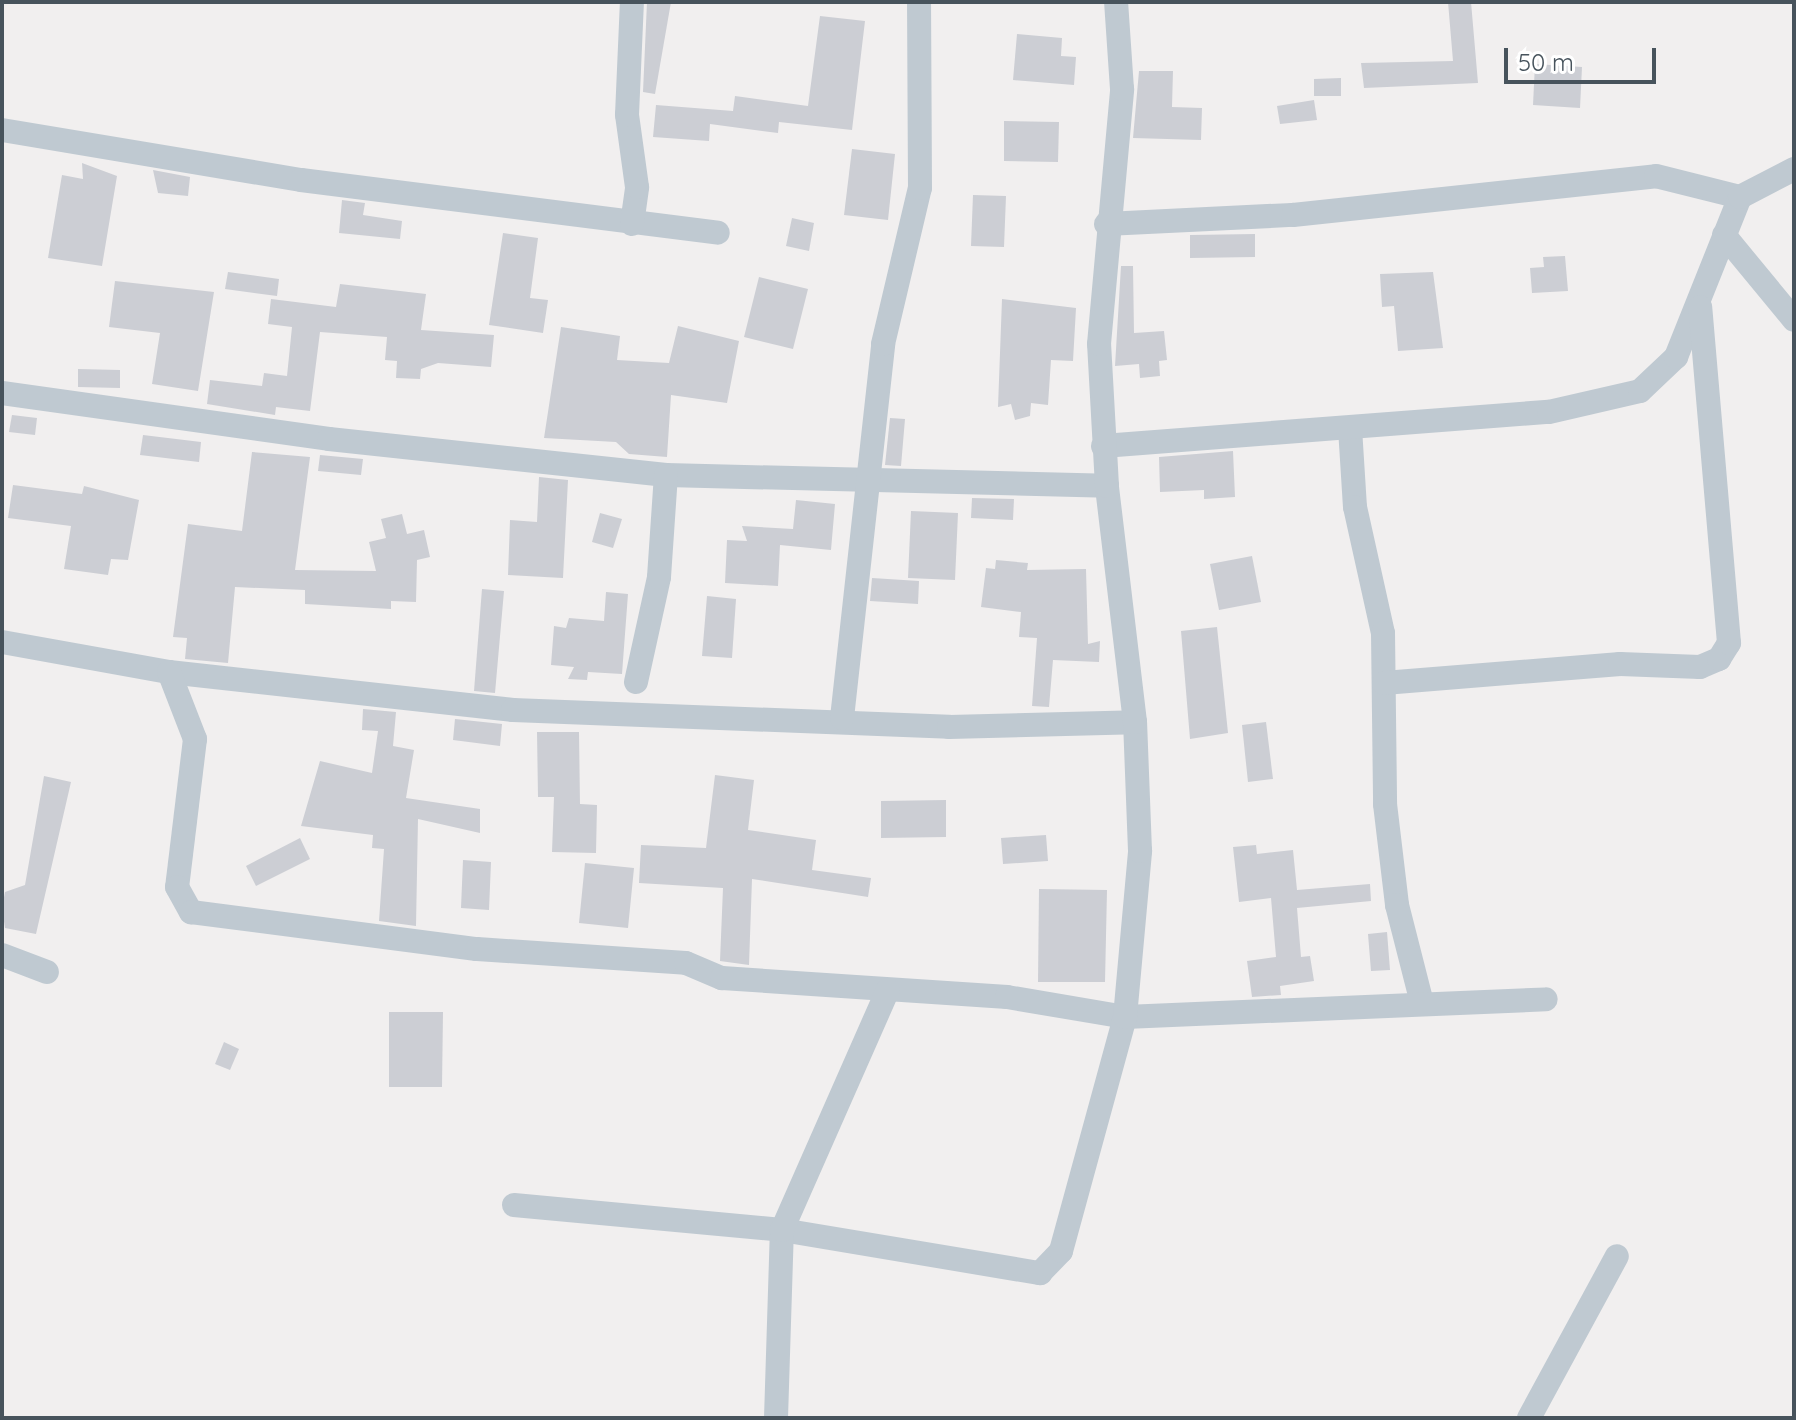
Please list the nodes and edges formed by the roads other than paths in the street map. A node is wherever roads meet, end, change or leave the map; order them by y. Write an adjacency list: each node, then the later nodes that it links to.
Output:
1 (632, 2): 7 (street)
2 (919, 2): 17 (street)
3 (1116, 2): 8 (street)
4 (2, 130): 7 (street)
5 (1794, 169): 6 (street)
6 (1740, 197): 8 (street); 10 (street)
7 (632, 224): 9 (street)
8 (1106, 224): 15 (street)
9 (718, 233)
10 (1724, 235): 11 (street); 12 (street)
11 (1699, 301): 14 (street); 22 (street)
12 (1794, 320)
13 (2, 393): 16 (street)
14 (1350, 428): 15 (street); 22 (street)
15 (1103, 446): 18 (street)
16 (666, 475): 17 (street); 21 (street)
17 (870, 484): 18 (street); 23 (street)
18 (1107, 486): 24 (street)
19 (2, 642): 20 (street)
20 (169, 672): 23 (street); 27 (street)
21 (636, 682)
22 (1384, 683): 29 (street)
23 (842, 718): 24 (street)
24 (1135, 722): 30 (street)
25 (2, 955): 26 (street)
26 (47, 972)
27 (888, 990): 30 (street); 32 (street)
28 (1546, 999): 29 (street)
29 (1422, 1003): 30 (street)
30 (1125, 1017): 32 (street)
31 (514, 1205): 32 (street)
32 (782, 1230): 34 (street)
33 (1617, 1256): 35 (street)
34 (776, 1418)
35 (1529, 1418)

